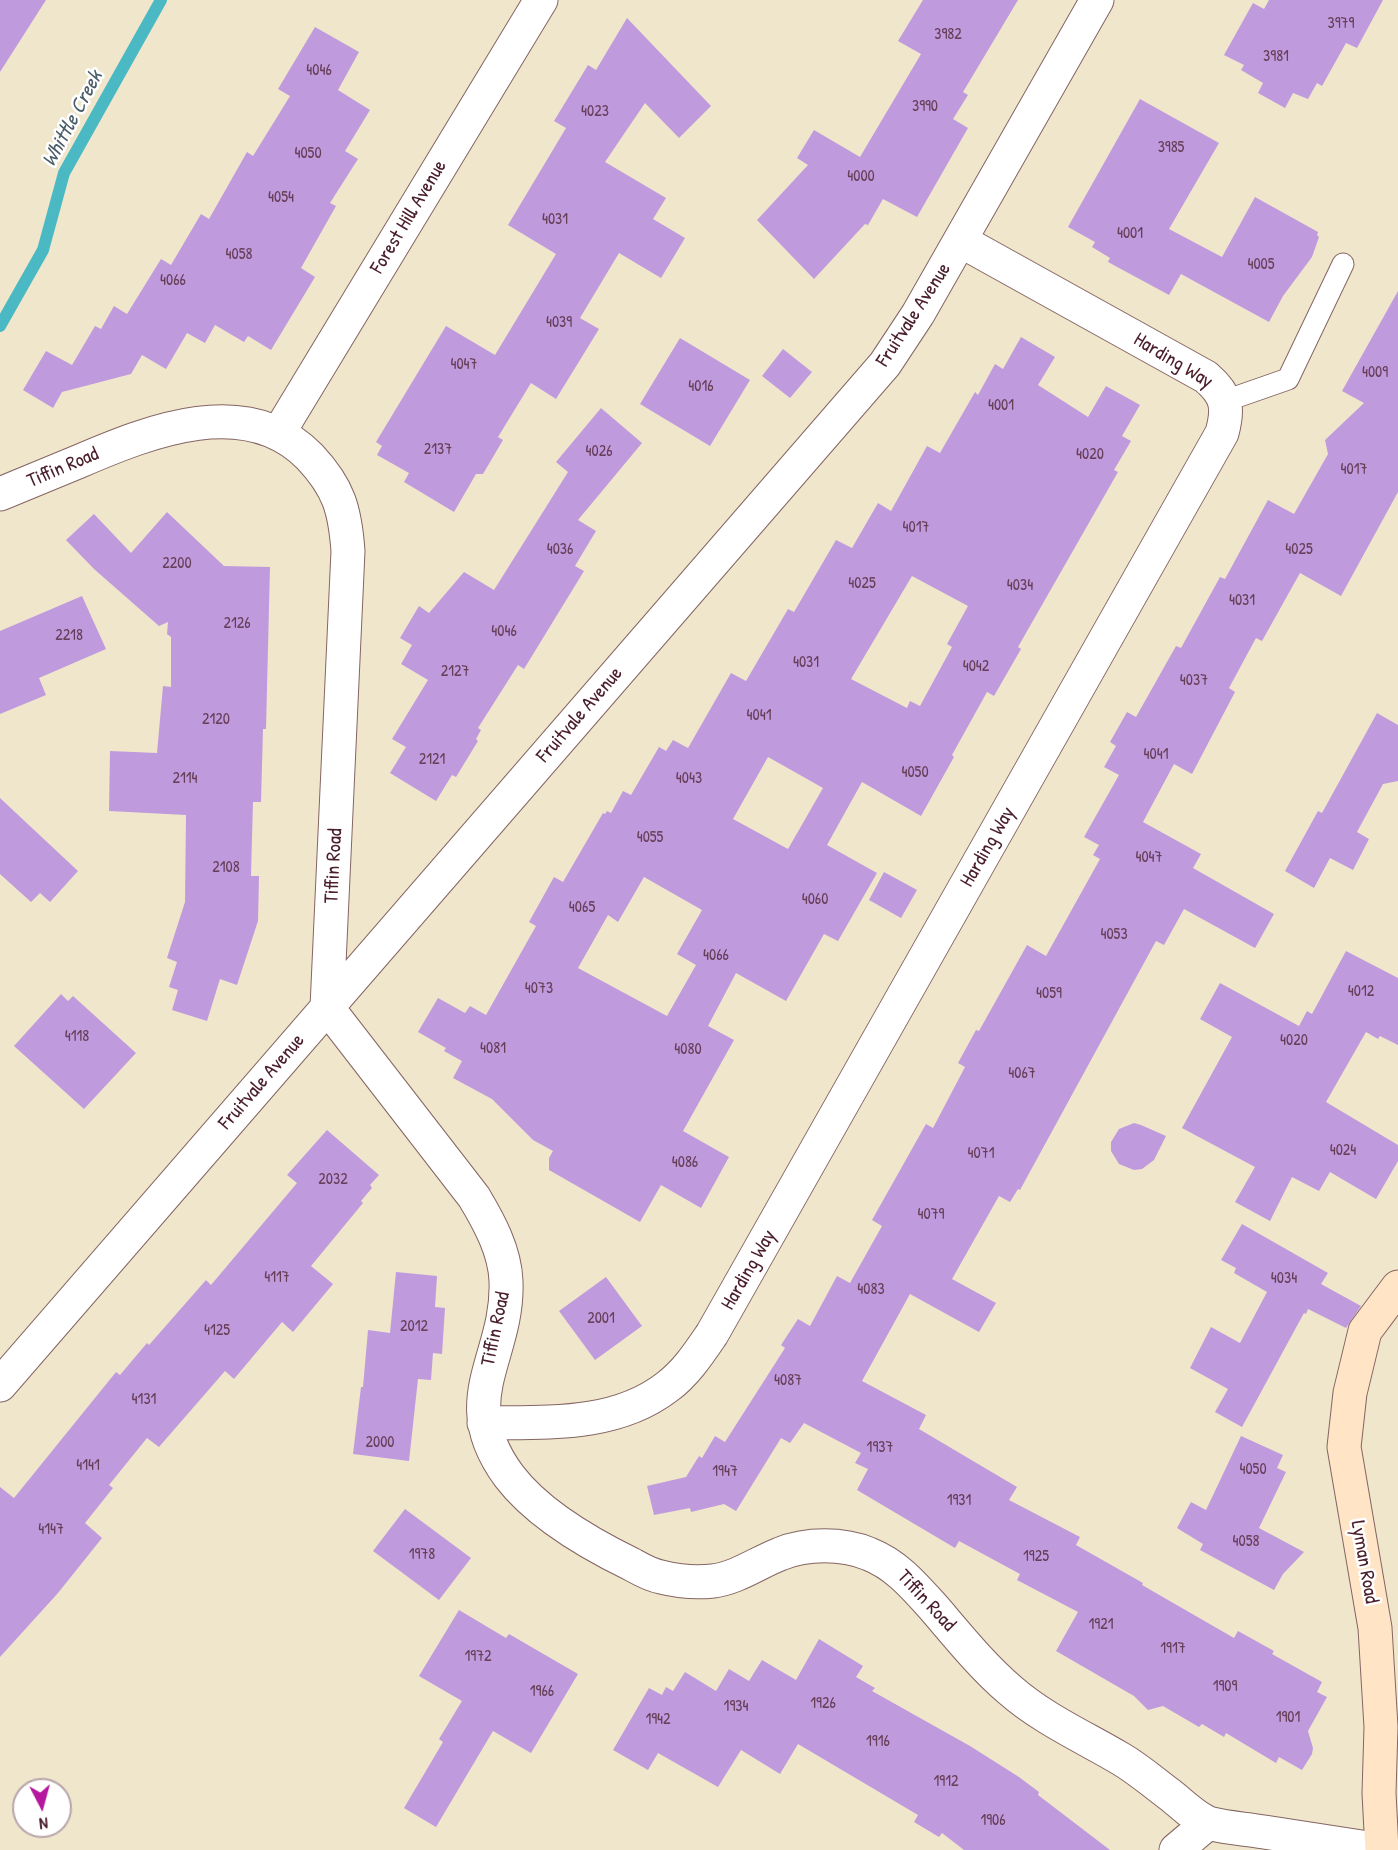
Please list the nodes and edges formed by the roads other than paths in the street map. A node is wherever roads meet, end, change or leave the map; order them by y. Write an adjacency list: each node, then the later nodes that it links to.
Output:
1 (541, 0): 6 (street, Forest Hill Avenue)
2 (1096, 0): 3 (street, Fruitvale Avenue)
3 (961, 241): 5 (street, Harding Way); 8 (street, Fruitvale Avenue)
4 (1343, 264): 5 (lane)
5 (1225, 400): 11 (street, Harding Way)
6 (278, 434): 7 (street, Tiffin Road); 8 (street, Tiffin Road)
7 (0, 494)
8 (327, 1007): 10 (street, Fruitvale Avenue); 11 (street, Tiffin Road)
9 (1398, 1287): 14 (street, Lyman Road)
10 (0, 1385)
11 (484, 1423): 12 (street, Tiffin Road)
12 (1208, 1823): 13 (street); 14 (street, Tiffin Road)
13 (1176, 1850)
14 (1381, 1850)

